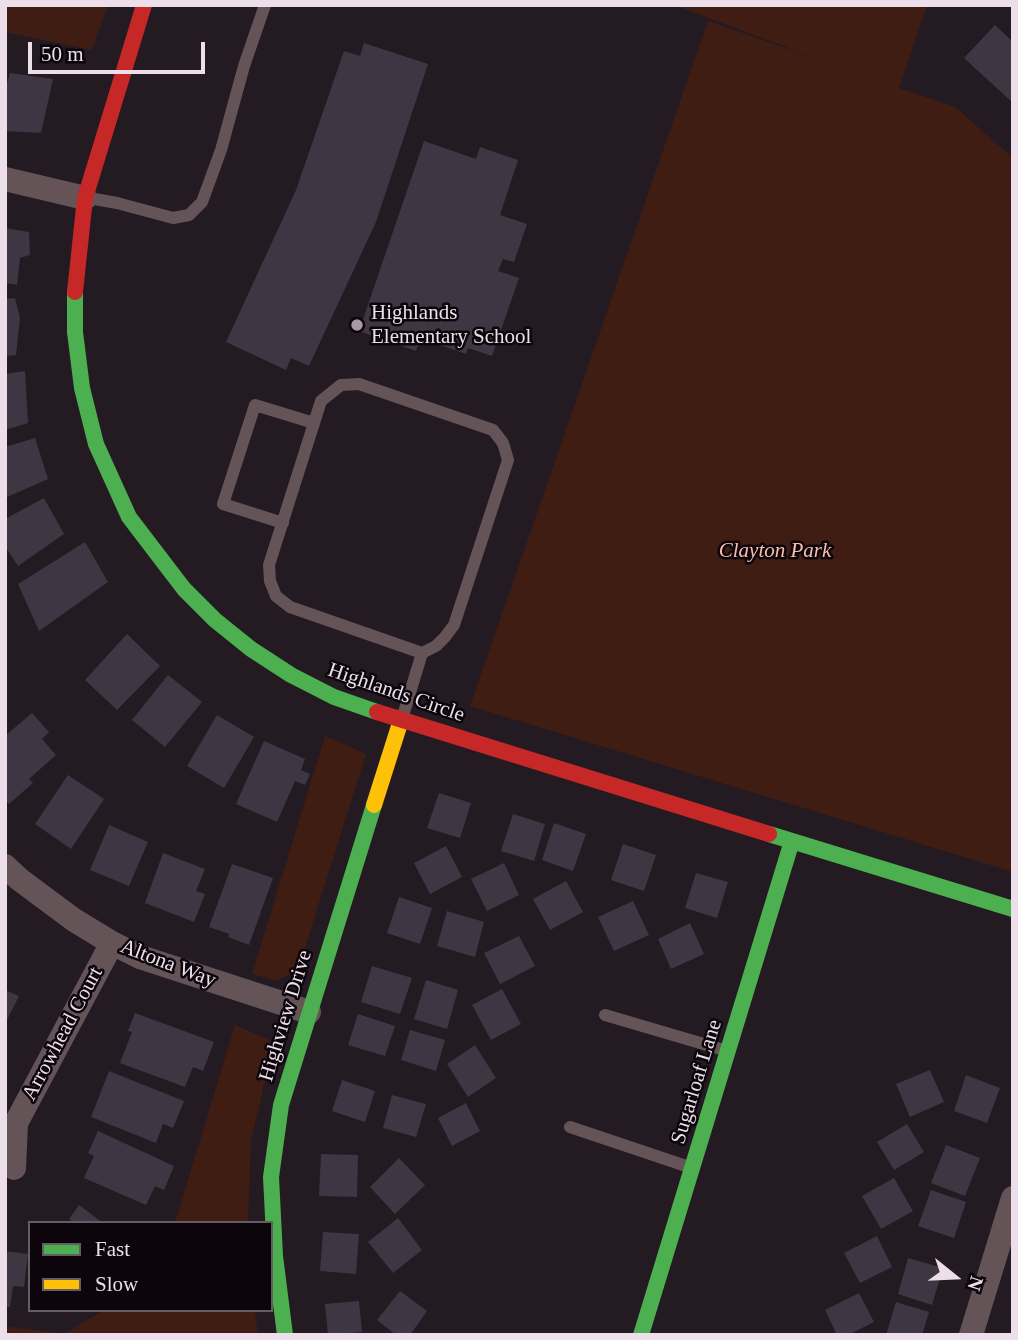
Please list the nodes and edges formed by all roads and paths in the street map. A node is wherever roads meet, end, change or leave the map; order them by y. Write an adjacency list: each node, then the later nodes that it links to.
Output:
1 (144, 5): 4 (street, Highlands Circle)
2 (264, 5): 4 (lane)
3 (5, 179): 4 (street)
4 (85, 198): 8 (street, Highlands Circle)
5 (314, 423): 6 (lane); 6 (lane); 7 (lane)
6 (283, 523): 7 (lane)
7 (422, 653): 8 (lane)
8 (401, 720): 9 (street, Highlands Circle); 13 (street, Highview Drive)
9 (792, 841): 11 (street, Highlands Circle); 15 (street, Sugarloaf Lane)
10 (5, 866): 12 (street, Altona Way)
11 (1013, 909)
12 (112, 943): 13 (street, Altona Way); 17 (street, Arrowhead Court)
13 (309, 1012): 20 (street, Highview Drive)
14 (606, 1015): 15 (lane)
15 (728, 1051): 18 (street, Sugarloaf Lane)
16 (570, 1127): 18 (lane)
17 (14, 1168)
18 (692, 1168): 21 (street, Sugarloaf Lane)
19 (1013, 1198): 22 (street)
20 (285, 1335)
21 (640, 1335)
22 (971, 1335)

